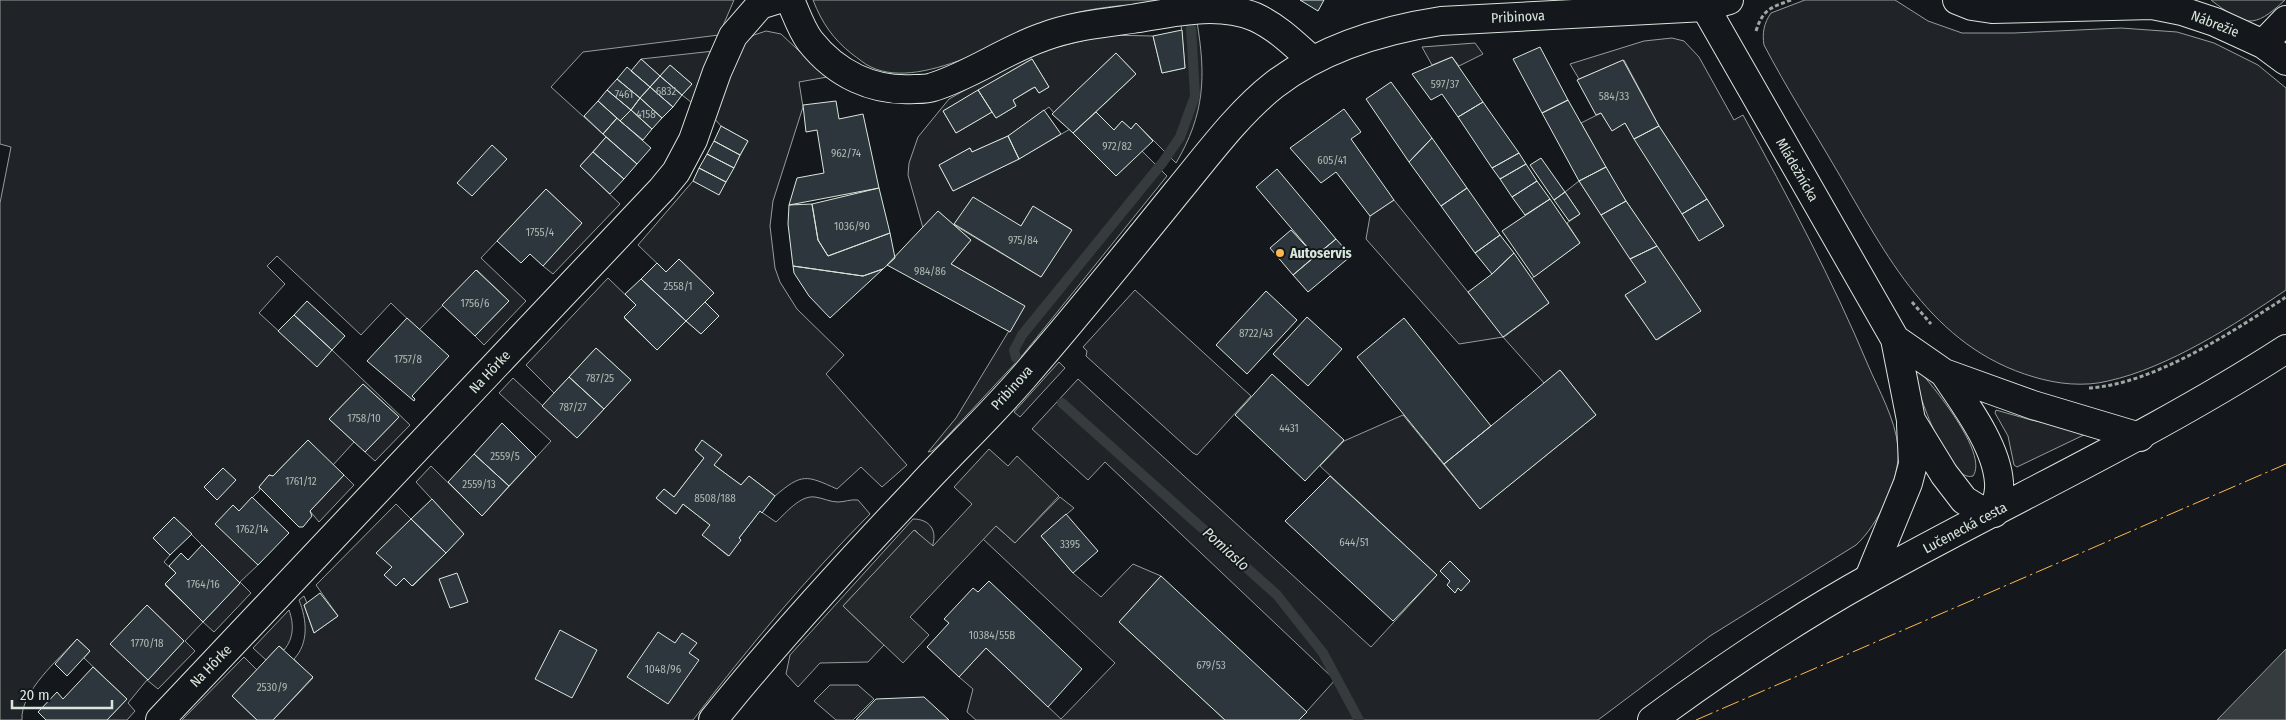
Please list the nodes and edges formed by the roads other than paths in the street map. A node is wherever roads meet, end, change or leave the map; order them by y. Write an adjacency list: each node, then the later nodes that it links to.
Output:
1 (776, 0): 16 (street, Na Hôrke)
2 (790, 0): 7 (street)
3 (1958, 0): 6 (street, Nábrežie)
4 (1712, 2): 7 (street, Pribinova); 9 (street, Mládežnícka)
5 (2286, 20): 6 (street)
6 (2263, 44): 8 (street, Nábrežie)
7 (1312, 60): 17 (street, Pribinova)
8 (2286, 61)
9 (1894, 339): 11 (street); 12 (street)
10 (2286, 349): 13 (street, Lučenecká cesta)
11 (1944, 373): 13 (street); 14 (street)
12 (1911, 420): 14 (street); 15 (street)
13 (2140, 437): 14 (street, Lučenecká cesta)
14 (1994, 513): 15 (street, Lučenecká cesta)
15 (1870, 578): 18 (street, Lučenecká cesta)
16 (160, 720)
17 (713, 720)
18 (1652, 720)

